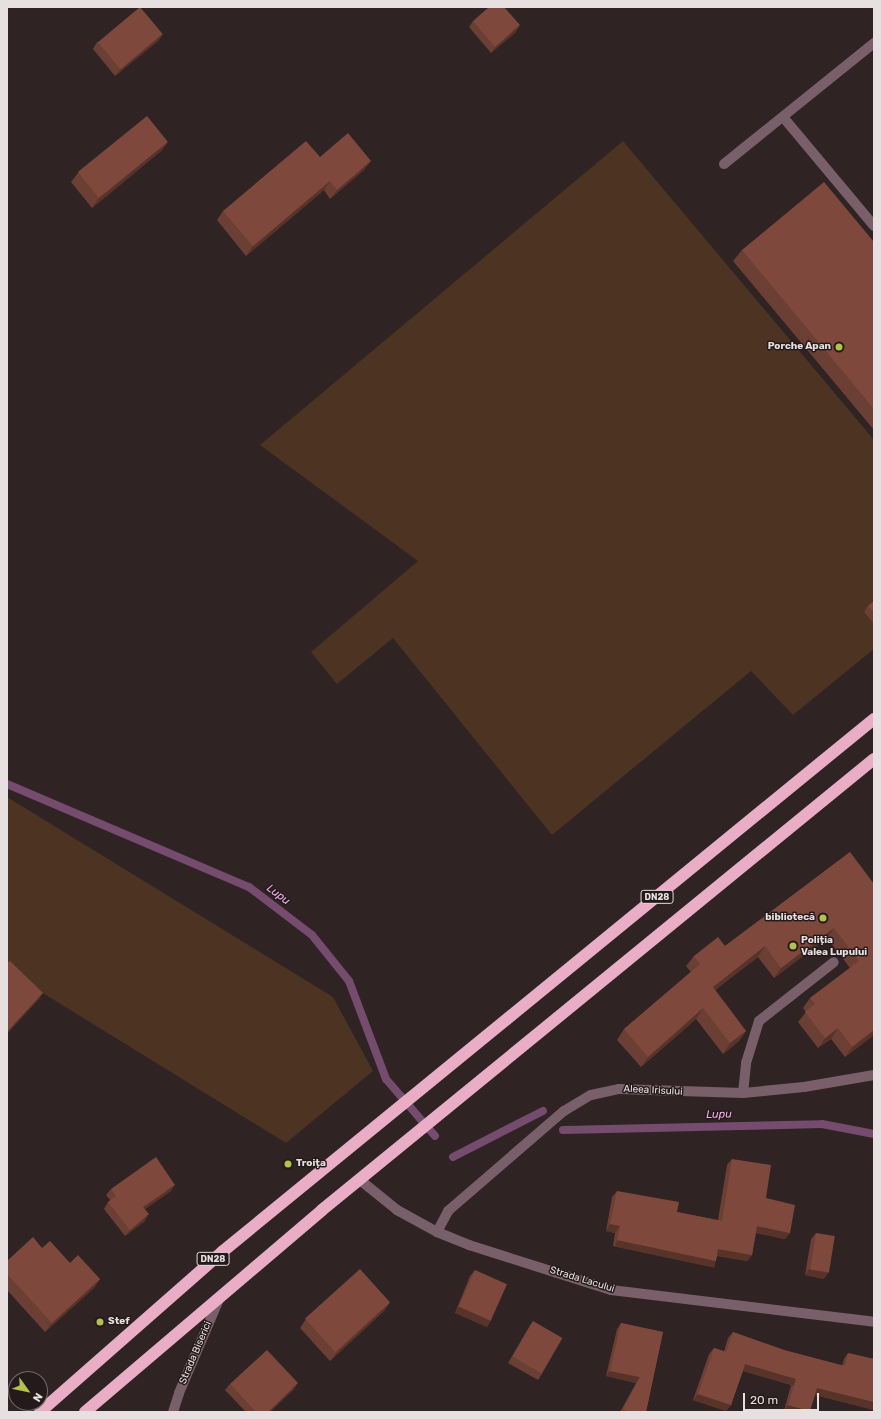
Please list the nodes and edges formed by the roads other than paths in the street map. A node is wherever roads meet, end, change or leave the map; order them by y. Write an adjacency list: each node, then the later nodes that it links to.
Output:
1 (874, 43): 2 (street)
2 (783, 117): 3 (street); 4 (street)
3 (724, 164)
4 (874, 226)
5 (874, 719): 14 (highway, DN28)
6 (874, 759): 10 (highway, DN28)
7 (834, 962): 9 (street)
8 (874, 1075): 9 (street, Aleea Irisului)
9 (744, 1092): 11 (street, Aleea Irisului)
10 (360, 1180): 11 (street, Strada Lacului); 12 (highway, DN28)
11 (437, 1232): 13 (street, Strada Lacului)
12 (221, 1294): 15 (highway, DN28); 16 (street, Strada Biserici)
13 (874, 1322)
14 (40, 1412)
15 (85, 1412)
16 (174, 1412)

